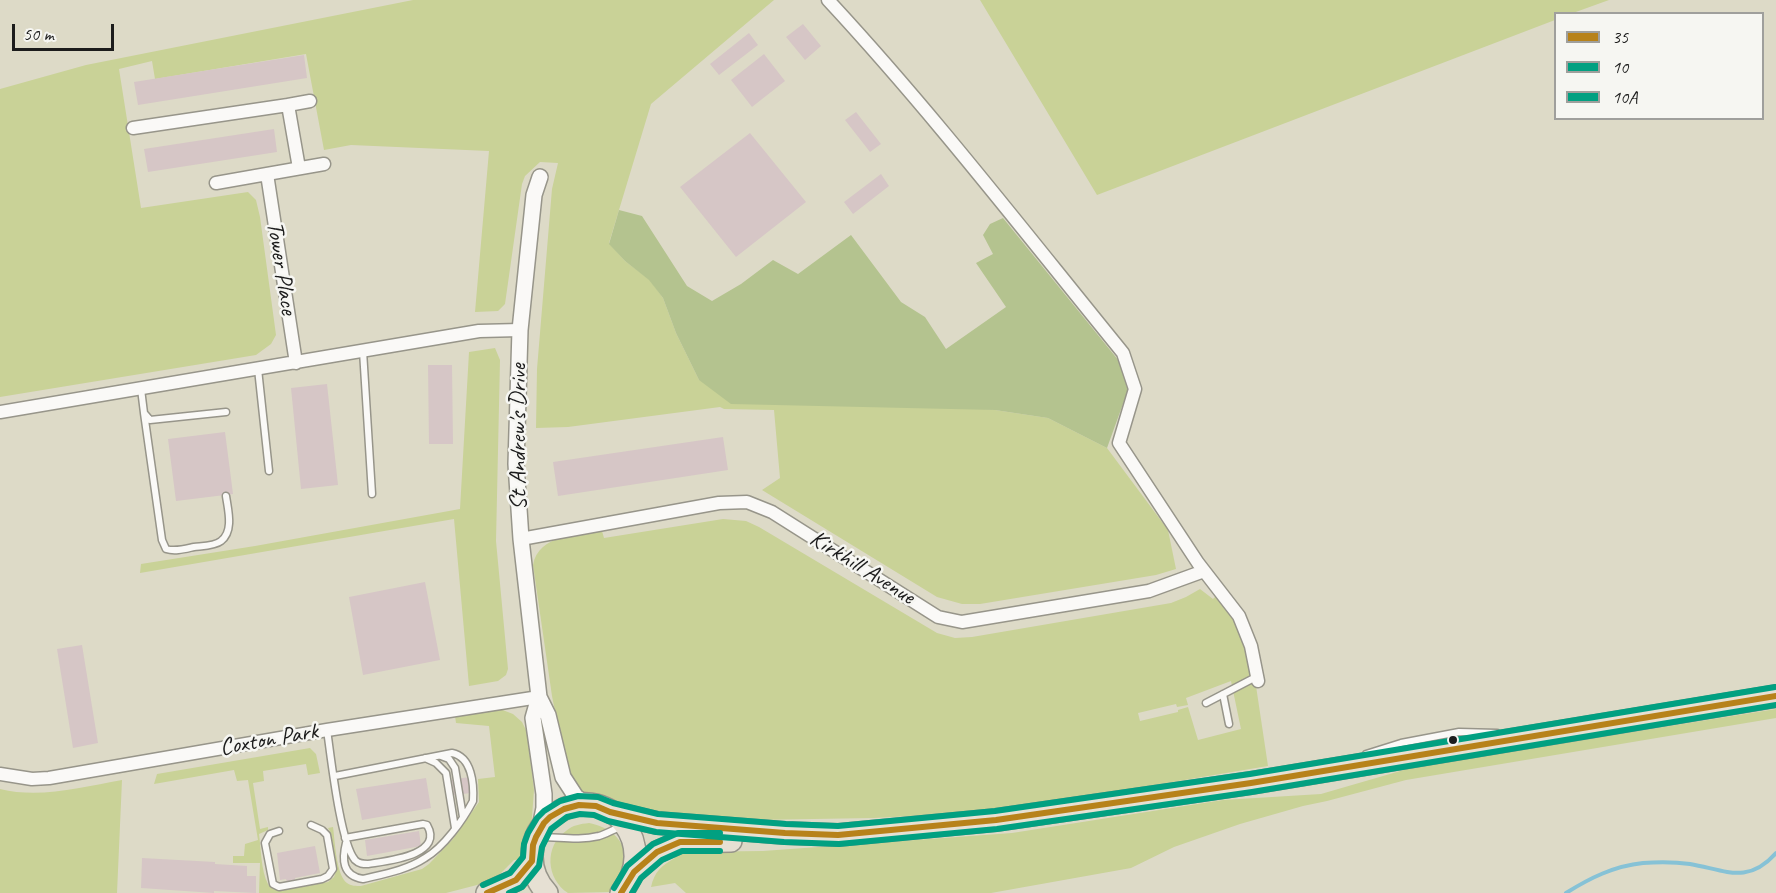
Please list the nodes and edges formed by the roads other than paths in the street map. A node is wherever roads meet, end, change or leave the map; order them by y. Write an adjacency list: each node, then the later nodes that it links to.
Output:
1 (828, 0): 22 (street)
2 (310, 101): 3 (street)
3 (288, 105): 4 (street); 6 (street)
4 (133, 128)
5 (324, 164): 6 (street)
6 (299, 168): 7 (street)
7 (267, 174): 9 (street); 12 (street, Tower Place)
8 (540, 177): 10 (street, St Andrew's Drive)
9 (216, 183)
10 (520, 330): 11 (street); 21 (street, St Andrew's Drive)
11 (363, 351): 12 (street); 19 (lane)
12 (296, 363): 13 (street)
13 (258, 369): 14 (street); 18 (lane)
14 (141, 388): 15 (street); 17 (lane)
15 (0, 412)
16 (226, 412): 17 (lane)
17 (144, 413): 20 (lane)
18 (269, 471)
19 (372, 494)
20 (226, 496)
21 (520, 538): 22 (street, Kirkhill Avenue); 26 (street, St Andrew's Drive)
22 (1204, 571): 23 (street)
23 (1257, 679): 24 (lane)
24 (1222, 694): 27 (lane); 28 (lane)
25 (1776, 696): 40 (highway)
26 (538, 697): 29 (street, Coxton Park); 34 (street, St Andrew's Drive); 41 (street, St Andrew's Drive)
27 (1206, 703)
28 (1229, 724)
29 (327, 730): 32 (street, Coxton Park); 33 (lane)
30 (438, 755): 31 (lane); 35 (lane); 35 (lane)
31 (424, 758): 33 (lane); 38 (lane)
32 (0, 774)
33 (334, 776): 42 (lane)
34 (588, 805): 36 (highway); 41 (highway)
35 (463, 817): 38 (lane)
36 (626, 819): 40 (highway); 41 (lane); 44 (highway)
37 (311, 825): 39 (lane)
38 (454, 828): 42 (lane)
39 (279, 831)
40 (785, 833): 44 (highway)
41 (538, 834): 43 (highway)
42 (345, 840): 42 (lane)
43 (532, 861): 45 (highway); 46 (highway)
44 (629, 883)
45 (487, 893)
46 (548, 893)

